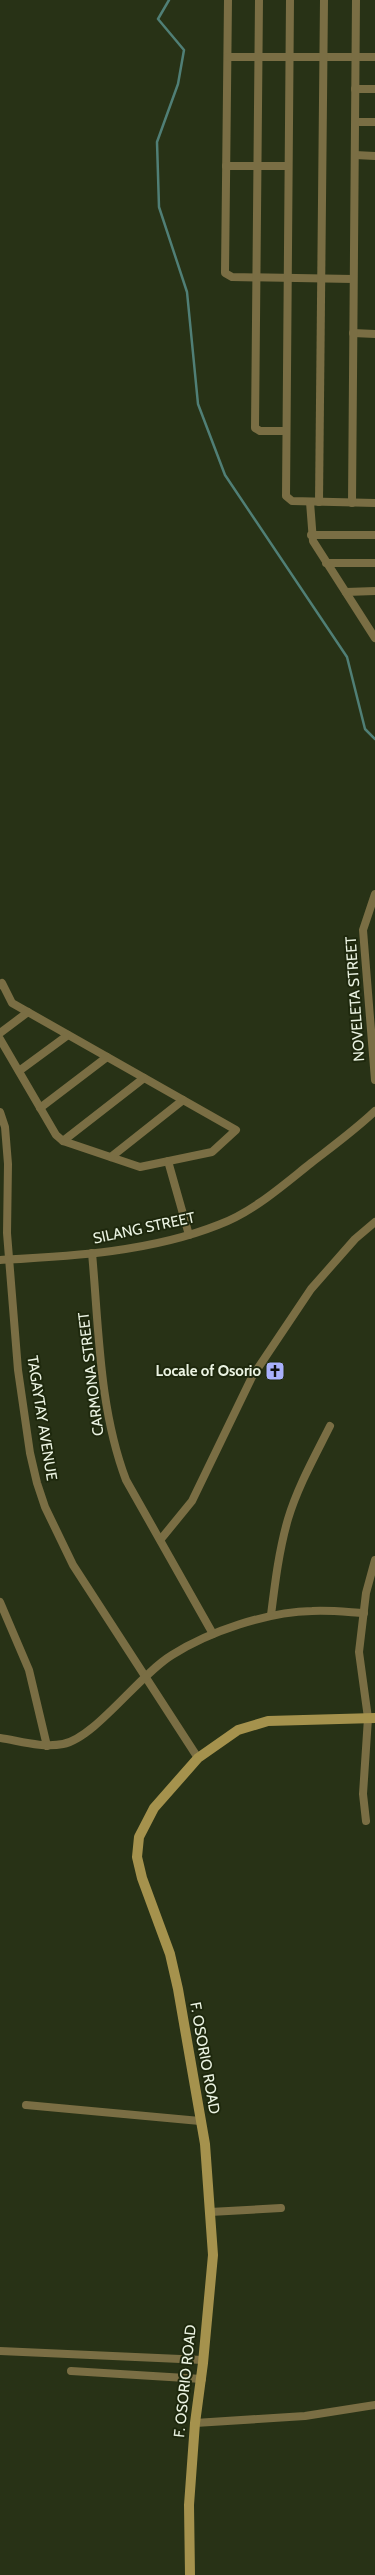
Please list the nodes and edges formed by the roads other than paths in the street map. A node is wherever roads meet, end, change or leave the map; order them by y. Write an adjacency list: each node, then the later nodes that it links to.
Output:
1 (228, 0): 6 (street)
2 (259, 0): 7 (street)
3 (290, 0): 8 (street)
4 (324, 0): 9 (street)
5 (356, 0): 10 (street)
6 (228, 57): 7 (street); 18 (street)
7 (259, 57): 8 (street); 20 (street)
8 (290, 57): 9 (street); 19 (street)
9 (323, 57): 10 (street); 22 (street)
10 (355, 57): 11 (street); 12 (street)
11 (375, 57)
12 (355, 89): 13 (street); 14 (street)
13 (375, 89)
14 (356, 122): 15 (street); 16 (street)
15 (375, 122)
16 (355, 156): 17 (street); 24 (street)
17 (375, 156)
18 (226, 166): 20 (street); 21 (street)
19 (287, 166): 20 (street); 23 (street)
20 (257, 167): 21 (street)
21 (256, 278): 23 (street); 27 (street)
22 (320, 278): 23 (street); 24 (street); 29 (street)
23 (286, 279): 27 (street)
24 (353, 279): 25 (street)
25 (353, 333): 26 (street); 30 (street)
26 (375, 334)
27 (285, 431): 28 (street)
28 (310, 502): 29 (street); 32 (street)
29 (319, 502): 30 (street)
30 (352, 503): 31 (street)
31 (375, 503)
32 (311, 535): 33 (street); 34 (street)
33 (375, 535)
34 (326, 563): 35 (street); 37 (street)
35 (375, 563)
36 (375, 591): 37 (street)
37 (346, 592): 38 (street)
38 (364, 621): 39 (street); 40 (street)
39 (375, 621)
40 (375, 638)
41 (375, 894): 50 (street, NOVELETA STREET)
42 (0, 985): 43 (street)
43 (28, 1012): 44 (street); 45 (street)
44 (0, 1033)
45 (68, 1035): 47 (street); 48 (street)
46 (0, 1038): 48 (street)
47 (107, 1057): 49 (street); 52 (street)
48 (19, 1071): 52 (street)
49 (144, 1078): 51 (street); 55 (street)
50 (375, 1080)
51 (183, 1100): 56 (street); 57 (street)
52 (40, 1108): 55 (street)
53 (375, 1111): 59 (street, SILANG STREET)
54 (0, 1112): 62 (street, TAGAYTAY AVENUE)
55 (64, 1141): 56 (street)
56 (111, 1157): 57 (street)
57 (168, 1161): 59 (street)
58 (375, 1222): 64 (street)
59 (189, 1235): 60 (street, SILANG STREET)
60 (92, 1253): 62 (street, SILANG STREET); 64 (street, CARMONA STREET)
61 (0, 1260): 62 (street, SILANG STREET)
62 (9, 1260): 70 (street, TAGAYTAY AVENUE)
63 (330, 1426): 68 (street)
64 (161, 1539): 69 (street, CARMONA STREET)
65 (375, 1560): 67 (street)
66 (0, 1602): 73 (street)
67 (364, 1613): 68 (street); 71 (street)
68 (271, 1615): 69 (street)
69 (214, 1634): 70 (street)
70 (146, 1674): 73 (street); 74 (street, TAGAYTAY AVENUE)
71 (371, 1718): 74 (street, F. OSORIO ROAD); 75 (street)
72 (0, 1738): 73 (street)
73 (46, 1746)
74 (198, 1758): 77 (street, F. OSORIO ROAD)
75 (366, 1821)
76 (26, 2105): 77 (street)
77 (200, 2121): 79 (street, F. OSORIO ROAD)
78 (281, 2208): 79 (street)
79 (210, 2212): 81 (street, F. OSORIO ROAD)
80 (0, 2350): 81 (street)
81 (203, 2360): 83 (street, F. OSORIO ROAD)
82 (71, 2371): 83 (street)
83 (202, 2379): 85 (street, F. OSORIO ROAD)
84 (375, 2405): 85 (street)
85 (195, 2423): 86 (street, F. OSORIO ROAD)
86 (190, 2575)

